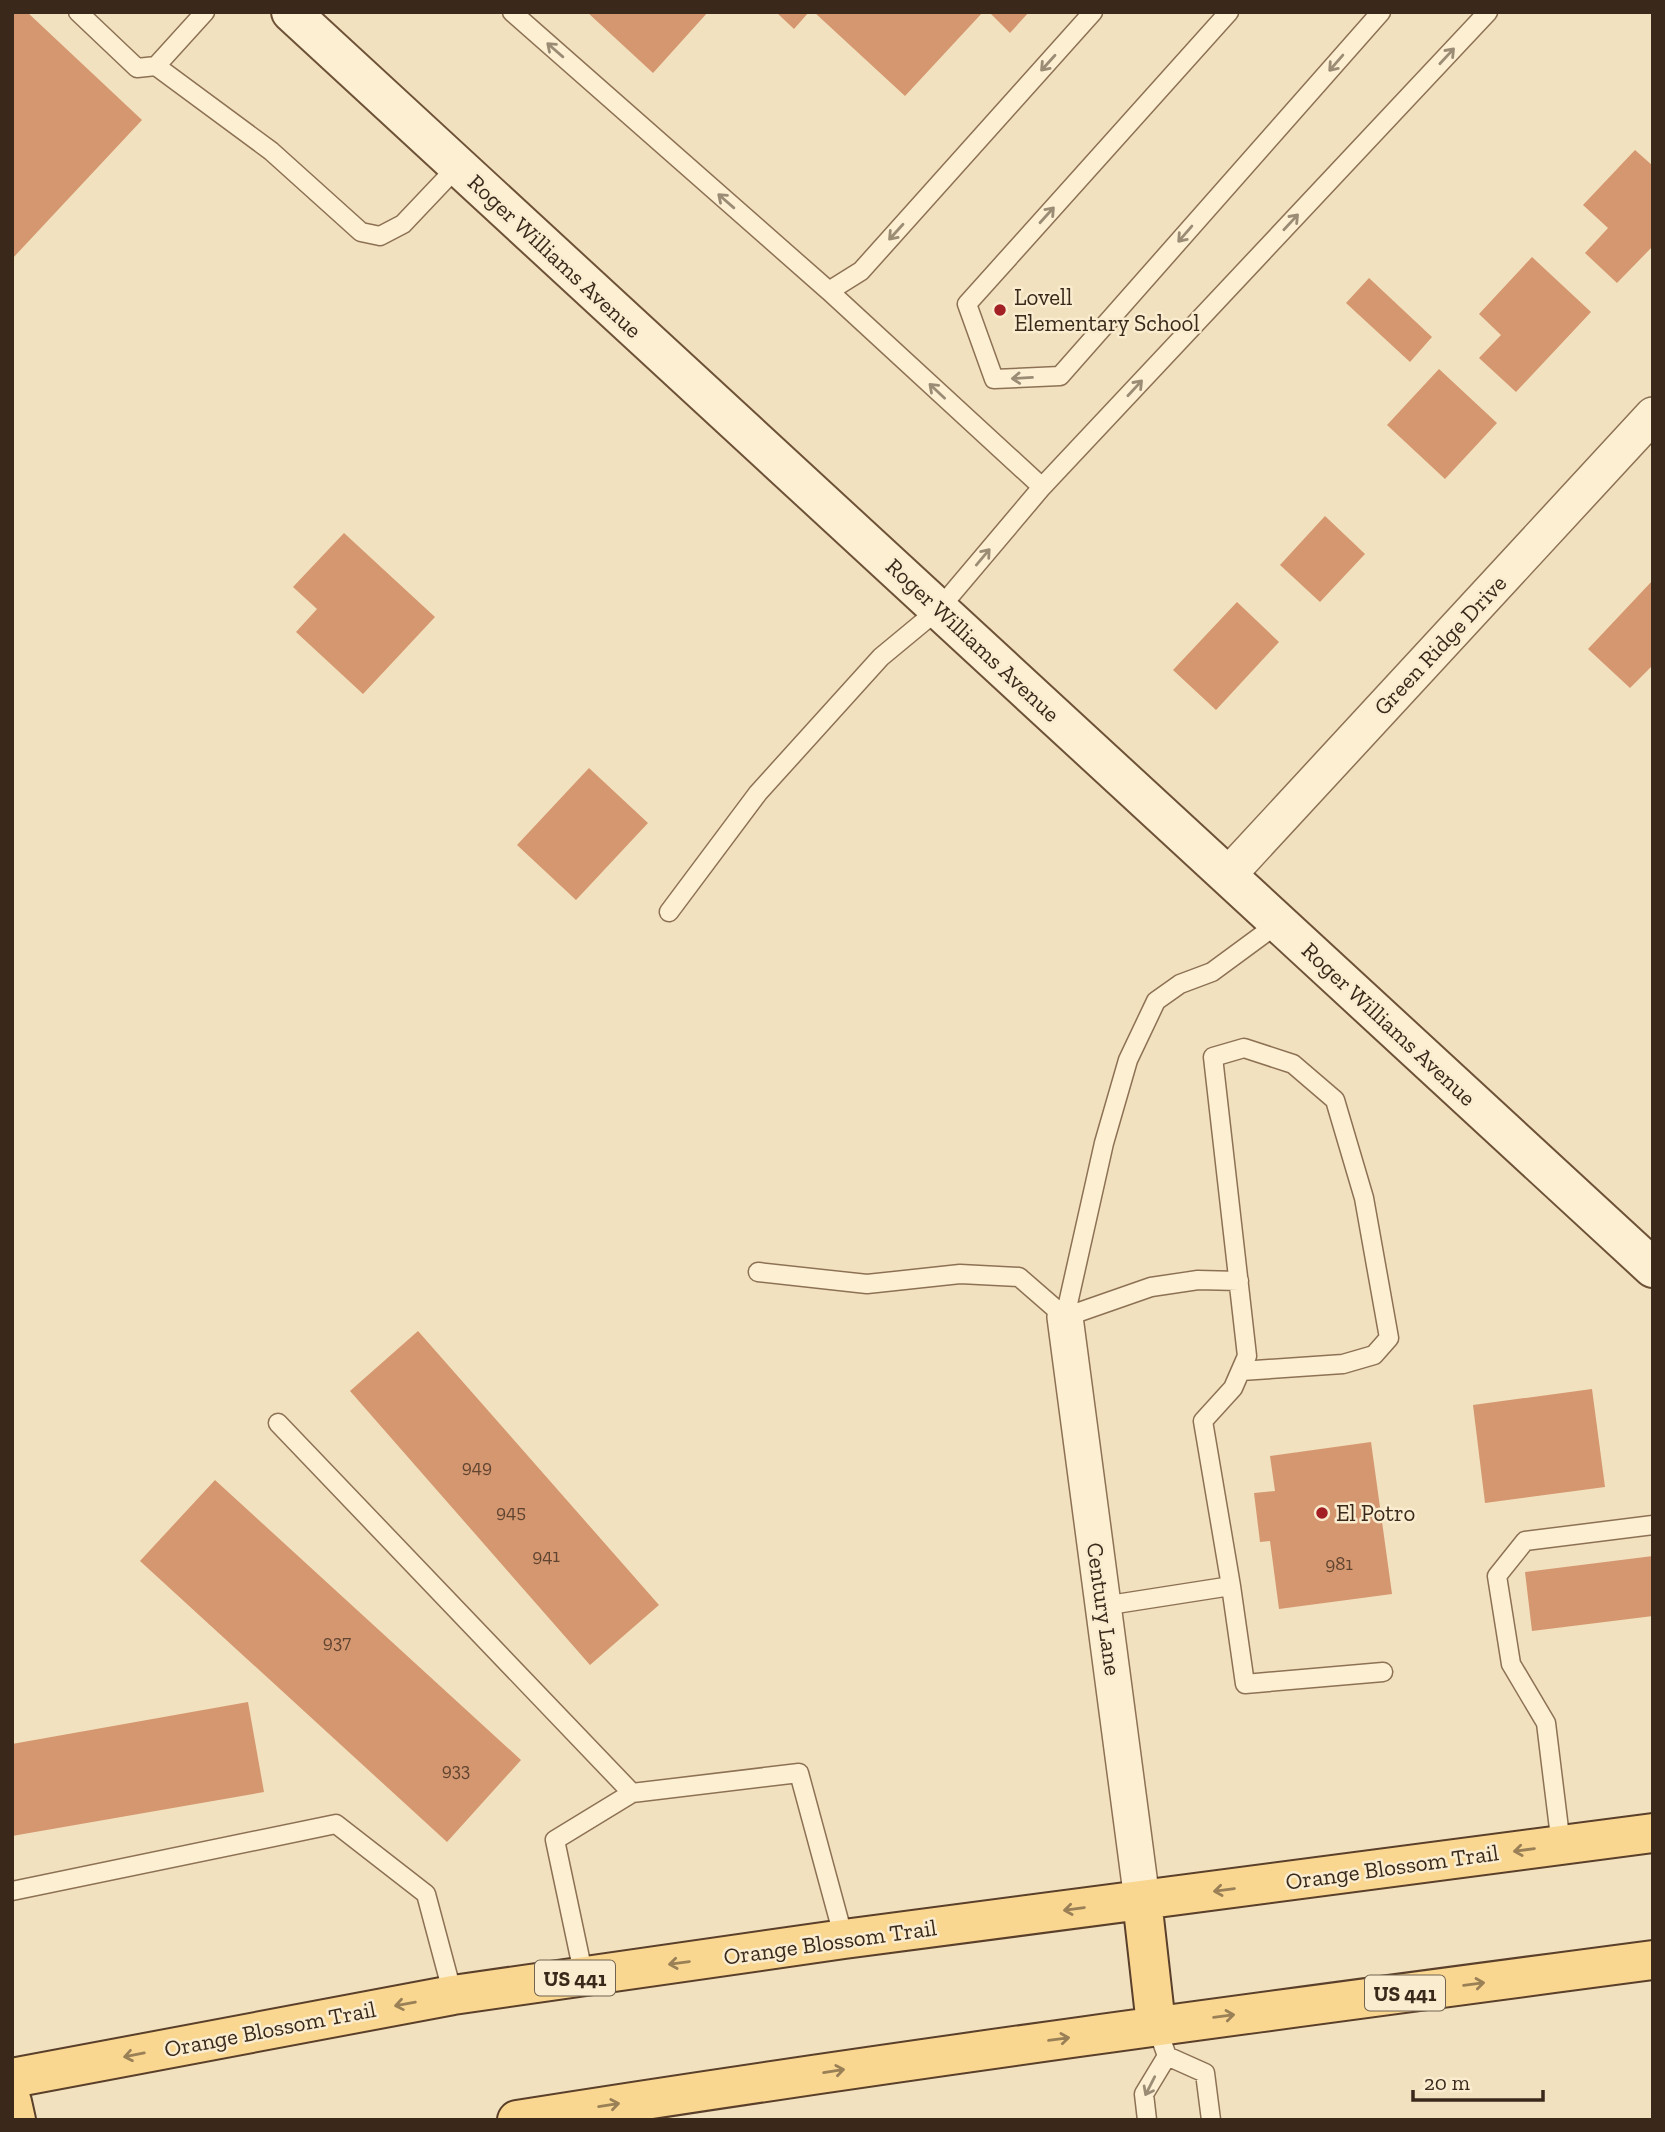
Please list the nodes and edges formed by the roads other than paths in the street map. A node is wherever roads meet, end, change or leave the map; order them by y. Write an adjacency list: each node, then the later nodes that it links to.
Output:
1 (78, 12): 9 (lane)
2 (205, 12): 9 (lane)
3 (291, 12): 10 (street, Roger Williams Avenue)
4 (512, 12): 11 (lane, one-way to 4)
5 (1093, 12): 11 (lane, one-way to 11)
6 (1229, 12): 7 (lane, one-way to 6)
7 (1381, 12)
8 (1488, 12): 13 (lane, one-way to 8)
9 (156, 66): 10 (lane)
10 (457, 166): 14 (street, Roger Williams Avenue)
11 (829, 291): 13 (lane, one-way to 11)
12 (1653, 415): 15 (street, Green Ridge Drive)
13 (1042, 487): 14 (lane, one-way to 13)
14 (939, 609): 15 (street, Roger Williams Avenue); 16 (lane)
15 (1228, 875): 17 (street, Roger Williams Avenue)
16 (669, 912)
17 (1280, 922): 18 (street, Roger Williams Avenue); 21 (lane)
18 (1653, 1268)
19 (758, 1272): 21 (lane)
20 (1239, 1281): 21 (lane); 22 (lane); 22 (lane)
21 (1065, 1317): 26 (street, Century Lane)
22 (1241, 1371): 25 (lane)
23 (278, 1423): 28 (lane)
24 (1653, 1525): 30 (lane)
25 (1231, 1586): 26 (lane); 27 (lane)
26 (1103, 1606): 32 (street, Century Lane)
27 (1382, 1672)
28 (632, 1793): 33 (lane); 35 (lane)
29 (1653, 1833): 30 (main road, Orange Blossom Trail / US 441)
30 (1561, 1845): 32 (main road, Orange Blossom Trail / US 441, one-way to 32)
31 (12, 1891): 36 (lane)
32 (1142, 1900): 33 (main road, Orange Blossom Trail / US 441, one-way to 33); 37 (main road)
33 (844, 1939): 35 (main road, Orange Blossom Trail / US 441, one-way to 35)
34 (1653, 1960): 37 (main road, US 441, one-way to 34)
35 (584, 1977): 36 (main road, Orange Blossom Trail / US 441)
36 (453, 1995): 38 (main road, Orange Blossom Trail / US 441, one-way to 38)
37 (1161, 2041): 41 (main road, US 441, one-way to 37); 42 (lane, one-way to 42); 43 (lane)
38 (12, 2078)
39 (12, 2102): 40 (main road)
40 (16, 2120)
41 (517, 2120)
42 (1147, 2120)
43 (1211, 2120)

